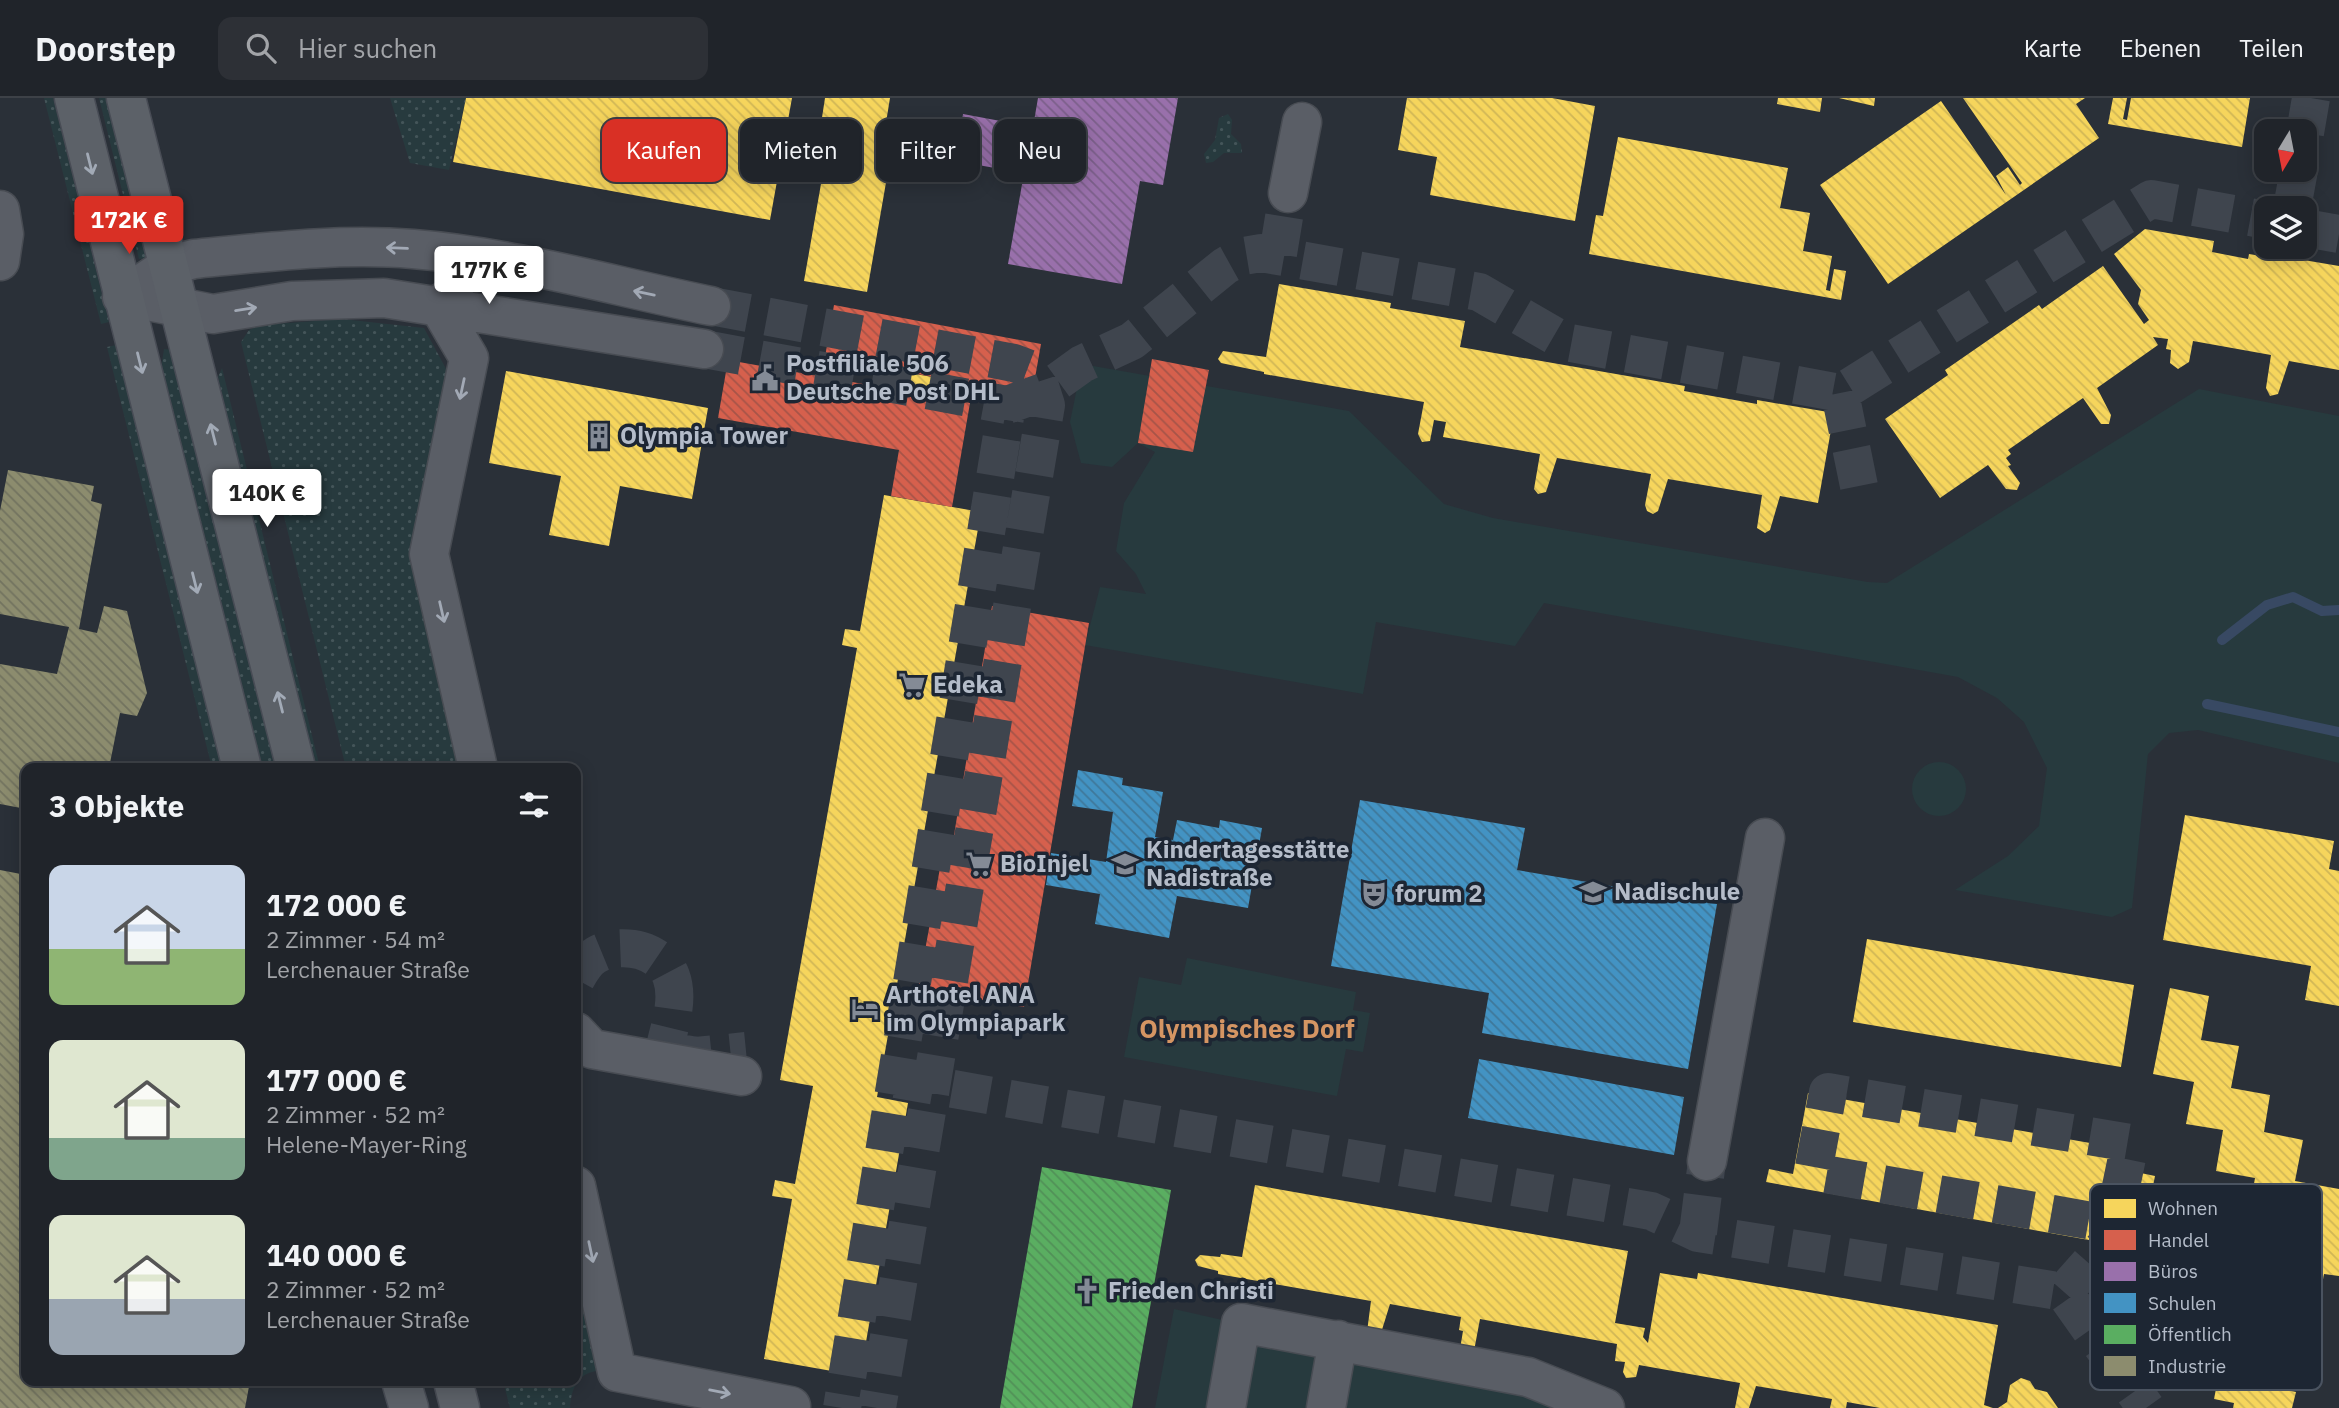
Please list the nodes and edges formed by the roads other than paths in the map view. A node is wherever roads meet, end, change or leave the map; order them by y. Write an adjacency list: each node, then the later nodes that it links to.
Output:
1 (74, 98): 7 (main road, one-way to 7)
2 (126, 98): 6 (main road)
3 (1302, 122): 4 (street)
4 (1288, 193)
5 (482, 259): 6 (street, one-way to 6); 9 (street); 10 (street, one-way to 5)
6 (170, 265): 7 (street); 8 (main road)
7 (122, 297): 8 (street); 12 (main road, one-way to 12)
8 (180, 305): 9 (street, one-way to 9); 13 (main road, one-way to 8)
9 (438, 305): 11 (street); 14 (street, one-way to 14)
10 (711, 306)
11 (704, 349)
12 (241, 763)
13 (295, 763)
14 (477, 763)
15 (1765, 838): 18 (street)
16 (581, 1037): 17 (street)
17 (742, 1076)
18 (1707, 1161)
19 (581, 1209): 23 (street, one-way to 23)
20 (1338, 1340): 24 (street); 25 (street); 26 (street)
21 (454, 1386): 22 (main road)
22 (460, 1408)
23 (790, 1408)
24 (1226, 1408)
25 (1326, 1408)
26 (1605, 1408)

